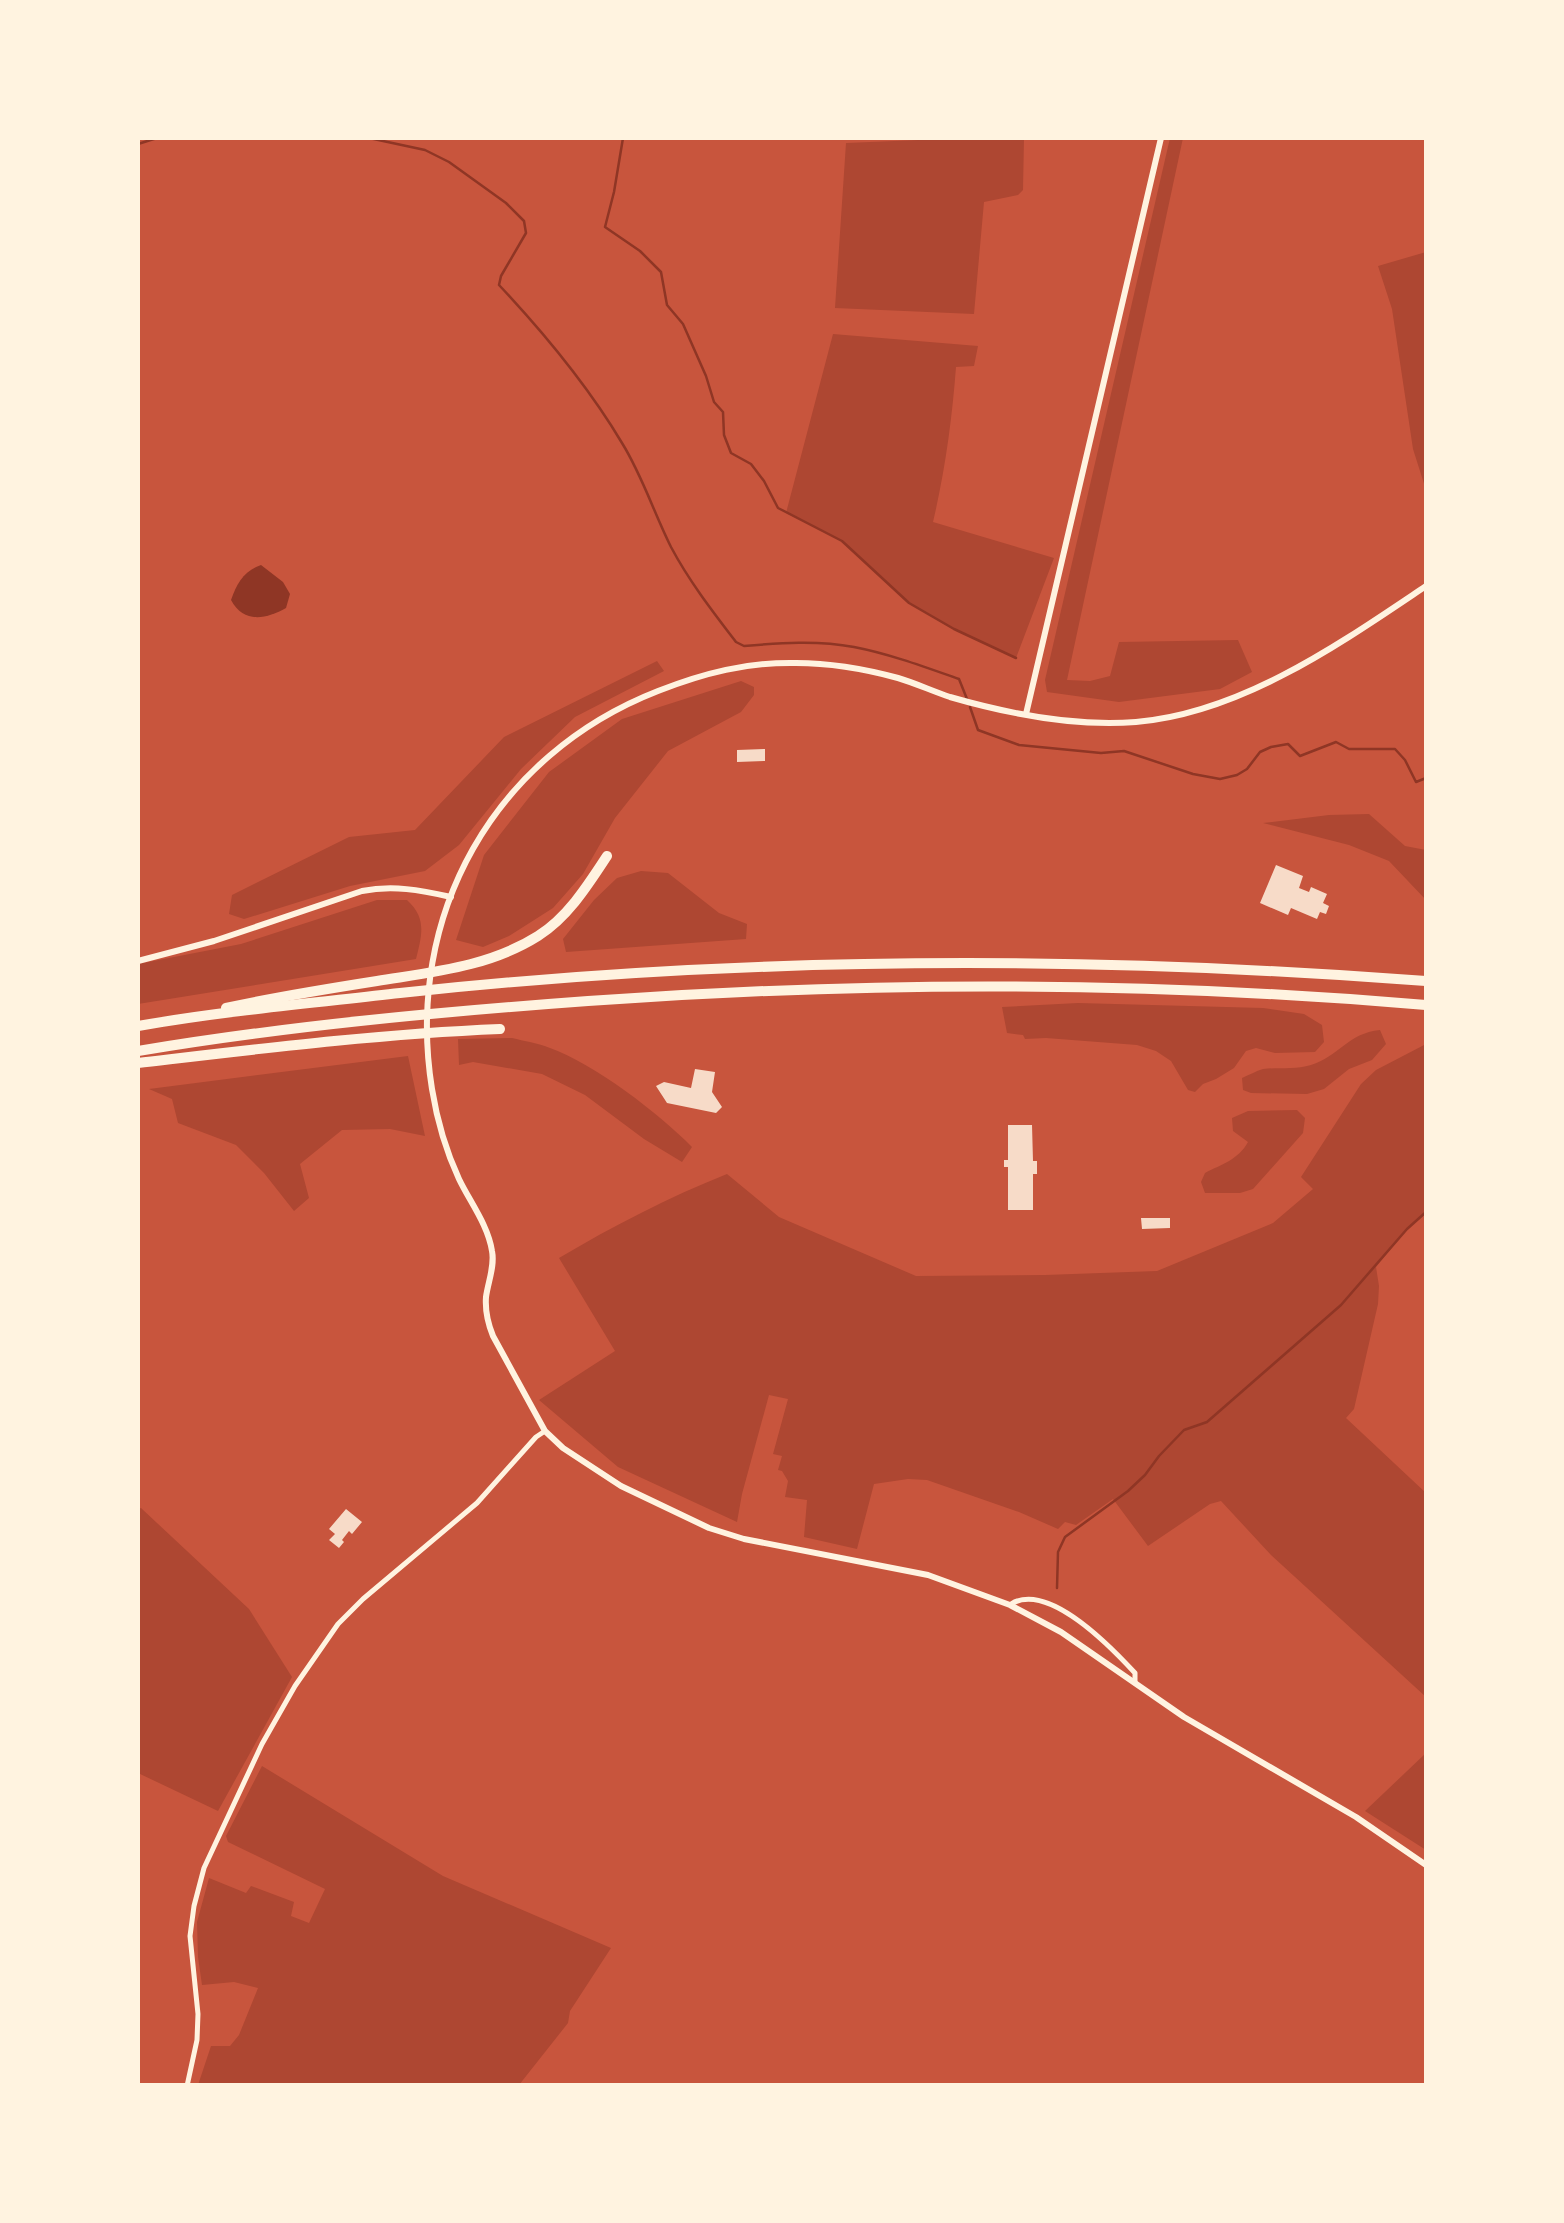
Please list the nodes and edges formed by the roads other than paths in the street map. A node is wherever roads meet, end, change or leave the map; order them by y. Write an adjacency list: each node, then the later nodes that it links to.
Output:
1 (1161, 138): 3 (street)
2 (1426, 586): 3 (street)
3 (1026, 714): 5 (street)
4 (607, 856): 9 (highway)
5 (451, 897): 6 (street); 13 (street)
6 (138, 961)
7 (1426, 982): 9 (highway)
8 (1426, 1005): 11 (highway)
9 (142, 1026)
10 (500, 1029): 12 (highway)
11 (138, 1051)
12 (138, 1063)
13 (545, 1431): 14 (street); 17 (street)
14 (1010, 1605): 15 (street); 15 (street)
15 (1136, 1683): 16 (street)
16 (1426, 1865)
17 (186, 2086)

